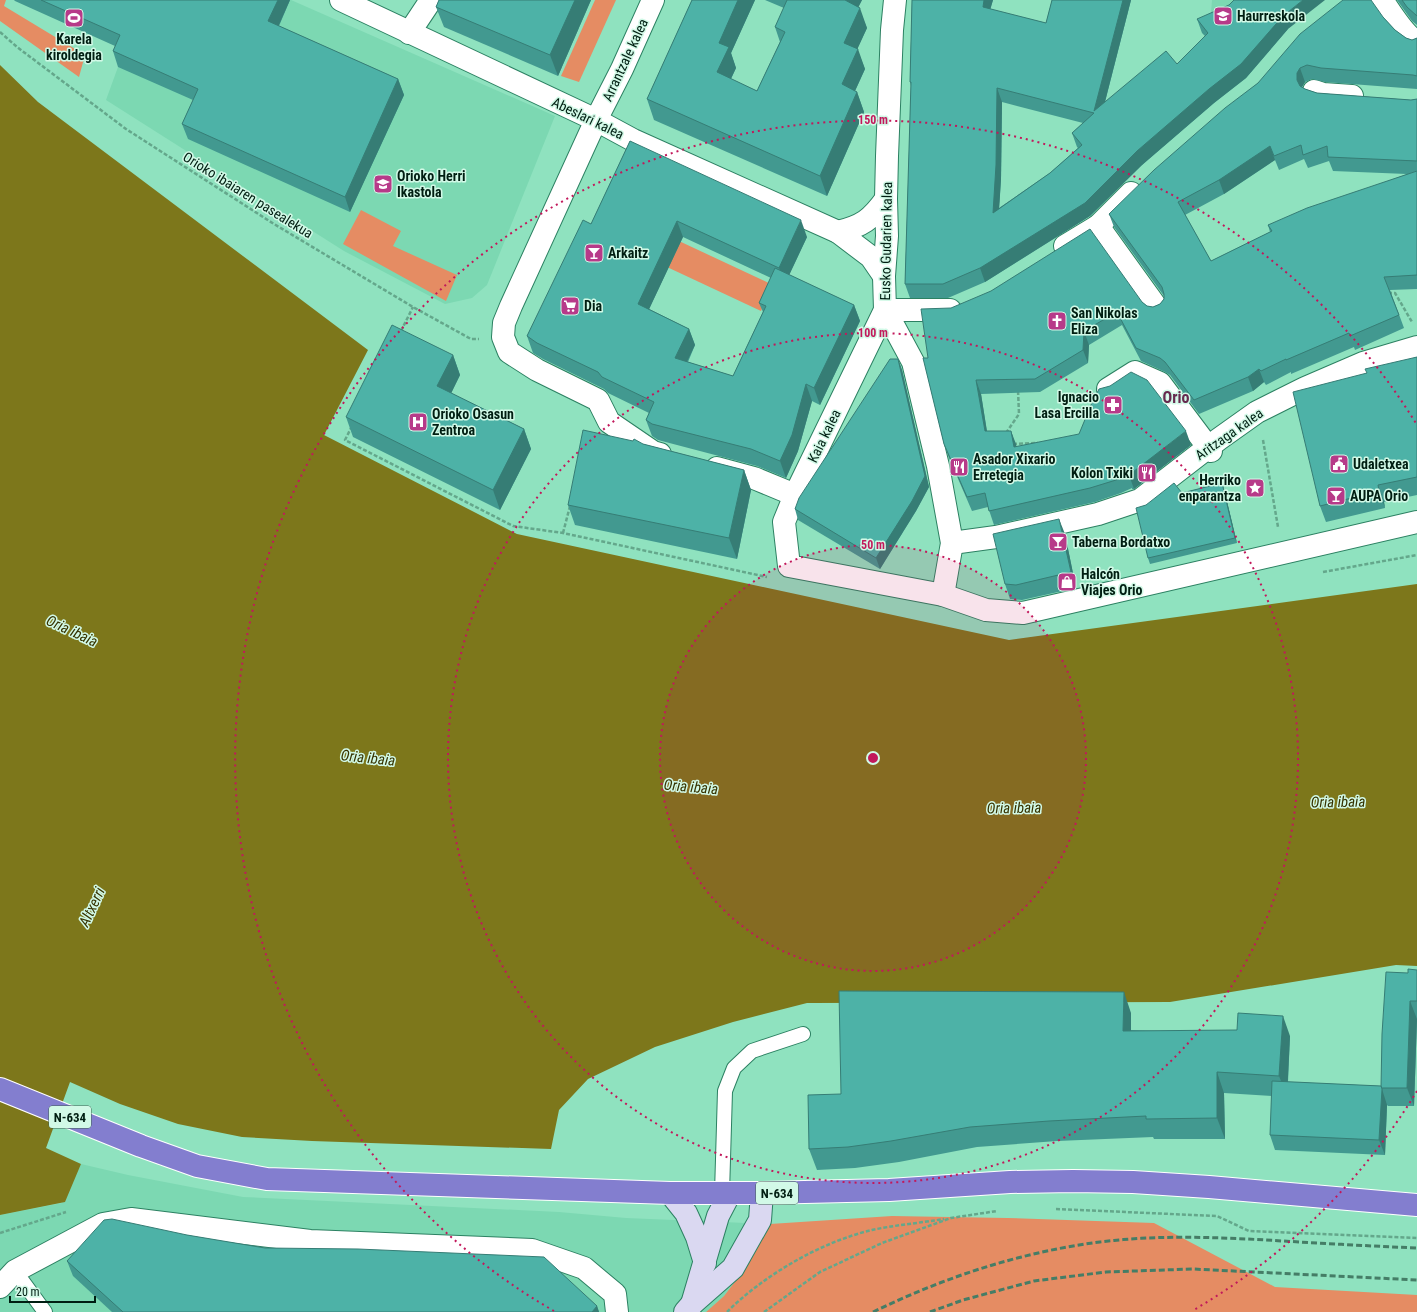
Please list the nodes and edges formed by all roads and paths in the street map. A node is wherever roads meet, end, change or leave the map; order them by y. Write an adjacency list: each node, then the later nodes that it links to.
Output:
1 (341, 0): 7 (street, Abeslari kalea)
2 (431, 0): 7 (street)
3 (653, 0): 11 (street, Arrantzale kalea)
4 (895, 0): 13 (street, Eusko Gudarien kalea)
5 (1382, 0): 8 (street)
6 (0, 32): 20 (path, Orioko ibaiaren pasealekua)
7 (409, 33): 11 (street, Abeslari kalea)
8 (1417, 41)
9 (1314, 91): 10 (street)
10 (1370, 97)
11 (596, 120): 15 (street, Abeslari kalea); 25 (street, Arrantzale kalea)
12 (1145, 180): 14 (street)
13 (886, 199): 15 (street); 17 (street, Eusko Gudarien kalea)
14 (1098, 226): 16 (street); 21 (street)
15 (838, 232): 17 (street, Abeslari kalea)
16 (1051, 255)
17 (884, 276): 22 (street, Eusko Gudarien kalea)
18 (1382, 293): 23 (path)
19 (968, 303): 22 (street)
20 (413, 307): 24 (path); 25 (path, Orioko ibaiaren pasealekua)
21 (1157, 308)
22 (885, 310): 35 (street, Kaia kalea); 39 (street, Eusko Gudarien kalea)
23 (1412, 323)
24 (399, 335)
25 (503, 337): 35 (street)
26 (1417, 347): 29 (street, Aritzaga kalea)
27 (1018, 386): 31 (path)
28 (1108, 389): 34 (street)
29 (1258, 412): 34 (street, Aritzaga kalea); 40 (path)
30 (352, 426): 38 (path)
31 (1002, 439)
32 (1044, 442): 33 (path)
33 (1010, 444)
34 (1209, 449): 39 (street, Aritzaga kalea)
35 (795, 495): 42 (street, Kaia kalea)
36 (570, 504): 38 (path)
37 (1417, 522): 40 (street)
38 (563, 533): 41 (path)
39 (952, 542): 42 (street, Eusko Gudarien kalea)
40 (1283, 553): 42 (street)
41 (771, 578)
42 (943, 596)
43 (803, 1034): 46 (lane)
44 (0, 1089): 45 (highway, N-634)
45 (670, 1193): 46 (highway, N-634); 53 (street)
46 (726, 1193): 47 (highway, N-634); 53 (street)
47 (762, 1193): 48 (highway, N-634); 56 (street)
48 (1417, 1205)
49 (1051, 1209): 52 (path)
50 (1004, 1210): 51 (path)
51 (950, 1218): 59 (path); 60 (path)
52 (1417, 1238)
53 (705, 1263): 56 (street)
54 (15, 1271): 55 (street); 57 (lane); 58 (street)
55 (0, 1287)
56 (689, 1308)
57 (45, 1312)
58 (617, 1312)
59 (727, 1312)
60 (764, 1312)

